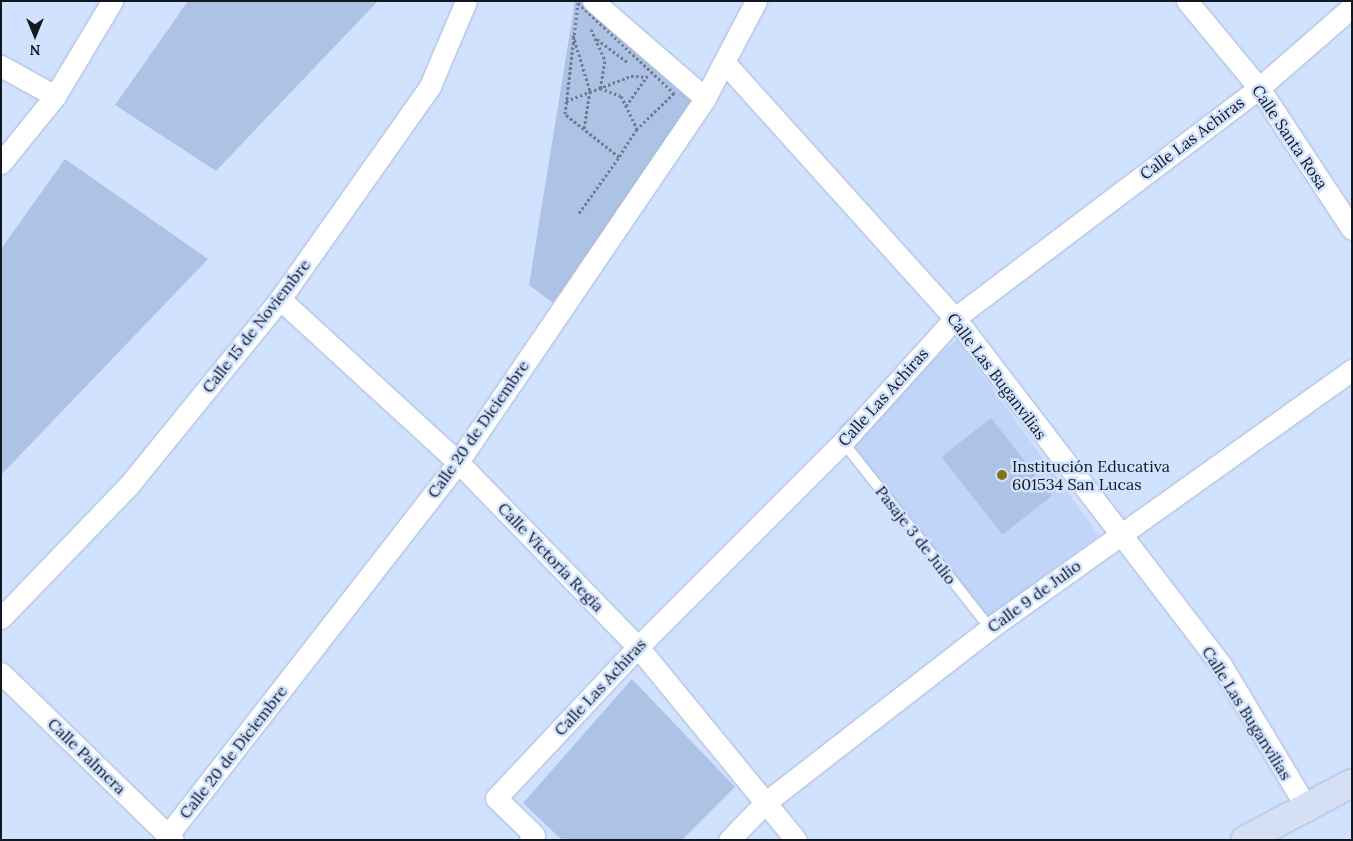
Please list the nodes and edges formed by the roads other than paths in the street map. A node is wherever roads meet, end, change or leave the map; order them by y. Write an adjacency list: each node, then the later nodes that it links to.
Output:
1 (112, 1): 10 (street)
2 (466, 1): 14 (street, Calle 15 de Noviembre)
3 (756, 1): 7 (street, Calle 20 de Diciembre)
4 (1187, 1): 9 (street, Calle Santa Rosa)
5 (586, 2): 11 (street)
6 (1352, 8): 9 (street, Calle Las Achiras)
7 (725, 63): 11 (street, Calle 20 de Diciembre); 15 (street, Calle Las Buganvilias)
8 (1, 66): 10 (street)
9 (1259, 88): 13 (street, Calle Santa Rosa); 15 (street, Calle Las Achiras)
10 (55, 96): 12 (street)
11 (705, 98): 18 (street, Calle 20 de Diciembre)
12 (1, 163)
13 (1352, 230)
14 (280, 298): 18 (street, Calle Victoria Regia); 20 (street, Calle 15 de Noviembre)
15 (954, 318): 17 (street, Calle Las Achiras); 19 (street, Calle Las Buganvilias)
16 (1352, 370): 19 (street, Calle 9 de Julio)
17 (843, 442): 21 (lane, Pasaje 3 de Julio); 22 (street, Calle Las Achiras)
18 (458, 462): 22 (street, Calle Victoria Regia); 28 (street, Calle 20 de Diciembre)
19 (1118, 535): 21 (street, Calle 9 de Julio); 26 (street, Calle Las Buganvilias)
20 (1, 618)
21 (990, 628): 25 (street, Calle 9 de Julio)
22 (638, 647): 25 (street, Calle Victoria Regia); 27 (street, Calle Las Achiras)
23 (1, 673): 28 (street, Calle Palmera)
24 (1352, 783): 26 (main road)
25 (766, 802): 29 (street, Calle 9 de Julio); 30 (street, Calle Victoria Regia)
26 (1308, 810): 31 (main road)
27 (532, 837)
28 (170, 838)
29 (729, 840)
30 (796, 840)
31 (1245, 840)

